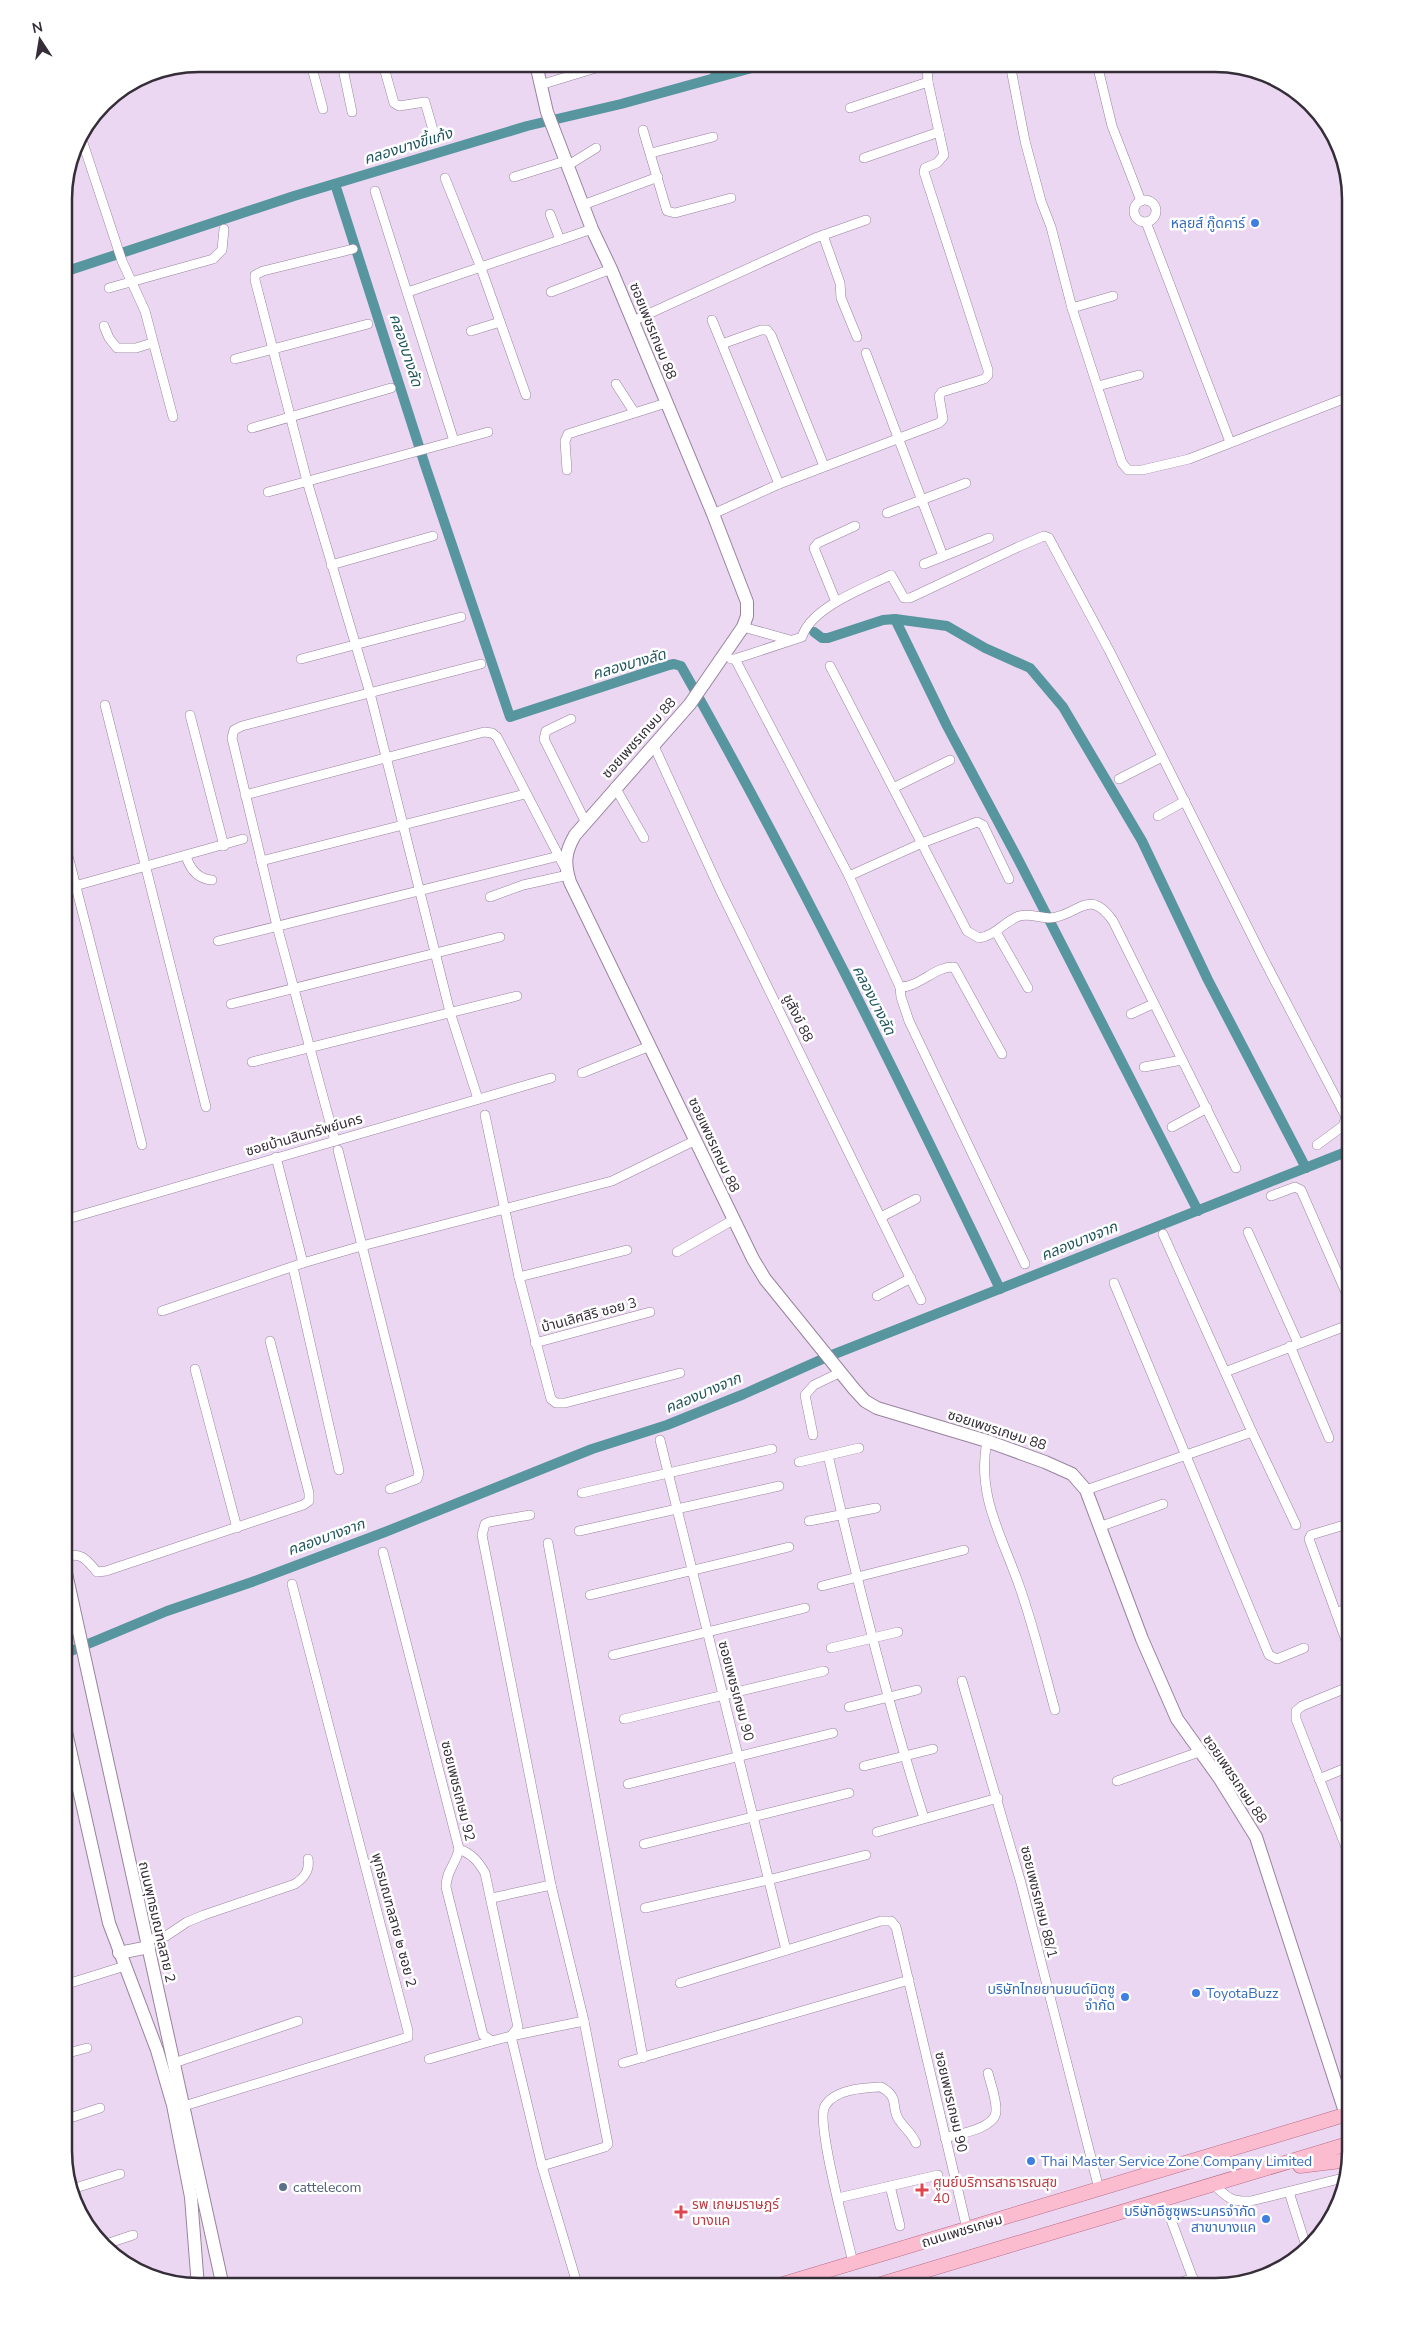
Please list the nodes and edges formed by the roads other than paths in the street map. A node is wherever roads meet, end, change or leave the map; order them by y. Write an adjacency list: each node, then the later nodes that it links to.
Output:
1 (313, 73): 12 (street)
2 (344, 73): 13 (street)
3 (385, 73): 16 (street)
4 (538, 73): 10 (street, ซอยเพชรเกษม 88)
5 (579, 73): 10 (street)
6 (928, 73): 9 (street)
7 (1012, 73): 45 (street)
8 (1099, 73): 28 (street)
9 (928, 82): 11 (street); 15 (street)
10 (540, 85): 22 (street, ซอยเพชรเกษม 88)
11 (850, 108)
12 (323, 109)
13 (352, 112)
14 (643, 130): 20 (street)
15 (939, 132): 21 (street); 70 (street)
16 (435, 137)
17 (713, 137): 20 (street)
18 (84, 147): 40 (street)
19 (596, 148): 22 (street)
20 (651, 153): 24 (street)
21 (864, 158)
22 (566, 164): 23 (street); 29 (street, ซอยเพชรเกษม 88)
23 (514, 177)
24 (658, 177): 27 (street); 29 (street)
25 (445, 178): 38 (street)
26 (375, 191): 42 (street)
27 (731, 198)
28 (1141, 201): 32 (street); 32 (street)
29 (583, 205): 34 (street, ซอยเพชรเกษม 88)
30 (550, 214): 36 (street)
31 (866, 220): 35 (street)
32 (1146, 222): 72 (street)
33 (224, 229): 40 (street)
34 (592, 229): 36 (street); 39 (street, ซอยเพชรเกษม 88)
35 (823, 236): 46 (street); 52 (street)
36 (560, 240): 38 (street)
37 (353, 249): 55 (street)
38 (481, 268): 42 (street); 48 (street)
39 (611, 269): 43 (street); 46 (street, ซอยเพชรเกษม 88)
40 (133, 282): 41 (street); 53 (street)
41 (109, 288)
42 (408, 292): 71 (street)
43 (550, 292)
44 (1113, 296): 45 (street)
45 (1072, 308): 60 (street)
46 (632, 320): 64 (street, ซอยเพชรเกษม 88)
47 (712, 320): 54 (street)
48 (500, 322): 51 (street); 62 (street)
49 (368, 324): 55 (street)
50 (104, 326): 53 (street)
51 (471, 331)
52 (857, 337)
53 (152, 343): 67 (street)
54 (722, 344): 73 (street); 77 (street)
55 (274, 350): 57 (street); 66 (street)
56 (866, 353): 70 (street)
57 (235, 359)
58 (1139, 374): 60 (street)
59 (616, 384): 65 (street)
60 (1098, 386): 72 (street)
61 (391, 388): 66 (street)
62 (526, 395)
63 (1342, 399): 72 (street)
64 (666, 402): 65 (street); 81 (street, ซอยเพชรเกษม 88)
65 (634, 412): 74 (street)
66 (291, 417): 68 (street); 75 (street)
67 (172, 418)
68 (252, 428)
69 (488, 432): 71 (street)
70 (898, 437): 73 (street); 79 (street)
71 (454, 441): 75 (street)
72 (1230, 442)
73 (824, 466): 77 (street)
74 (567, 470)
75 (307, 481): 78 (street); 86 (street)
76 (966, 483): 79 (street)
77 (779, 484): 81 (street)
78 (268, 492)
79 (922, 499): 80 (street); 85 (street)
80 (888, 513)
81 (713, 514): 90 (street, ซอยเพชรเกษม 88)
82 (855, 526): 88 (street)
83 (434, 536): 86 (street)
84 (989, 538): 85 (street)
85 (944, 556): 87 (street)
86 (331, 564): 92 (street)
87 (924, 564)
88 (836, 602): 91 (street); 103 (street)
89 (461, 617): 92 (street)
90 (742, 626): 91 (street); 95 (street, ซอยเพชรเกษม 88)
91 (790, 640): 93 (street)
92 (356, 644): 94 (street); 98 (street)
93 (735, 658): 95 (street); 124 (street)
94 (301, 659)
95 (721, 660): 102 (street, ซอยเพชรเกษม 88)
96 (481, 664): 98 (street)
97 (830, 666): 108 (street)
98 (370, 693): 104 (street); 110 (street)
99 (105, 705): 122 (street)
100 (190, 715): 118 (street)
101 (571, 719): 113 (street)
102 (654, 746): 107 (street, ซอยเพชรเกษม 88); 169 (street, ชูสังข์ 88)
103 (1162, 757): 106 (street); 111 (street)
104 (385, 760): 109 (street); 110 (street); 114 (street)
105 (950, 760): 108 (street)
106 (1119, 779)
107 (615, 787): 113 (street, ซอยเพชรเกษม 88); 115 (street)
108 (893, 788): 117 (street)
109 (525, 794): 114 (street); 120 (street)
110 (244, 795): 121 (street)
111 (1185, 801): 112 (street); 155 (street)
112 (1158, 816)
113 (585, 820): 123 (street, ซอยเพชรเกษม 88)
114 (403, 824): 121 (street); 129 (street)
115 (644, 838)
116 (243, 839): 118 (street)
117 (922, 844): 124 (street); 126 (street); 132 (street)
118 (224, 846): 119 (street)
119 (186, 856): 122 (street); 127 (street)
120 (558, 856): 123 (street); 129 (street)
121 (261, 861): 131 (street)
122 (146, 866): 128 (street); 153 (street)
123 (567, 872): 130 (street); 144 (street, ซอยเพชรเกษม 88)
124 (849, 876): 136 (street)
125 (73, 878): 128 (street)
126 (1009, 879)
127 (212, 880)
128 (75, 886): 161 (street)
129 (420, 890): 131 (street); 135 (street)
130 (490, 897)
131 (277, 926): 134 (street); 137 (street)
132 (996, 932): 138 (street); 141 (street)
133 (500, 937): 135 (street)
134 (218, 941)
135 (435, 952): 137 (street); 142 (street)
136 (900, 986): 146 (street); 178 (street)
137 (293, 987): 140 (street); 145 (street)
138 (1028, 988)
139 (517, 996): 142 (street)
140 (231, 1004)
141 (1153, 1004): 143 (street); 147 (street)
142 (450, 1012): 145 (street); 152 (street)
143 (1131, 1014)
144 (650, 1046): 150 (street); 159 (street, ซอยเพชรเกษม 88)
145 (310, 1048): 148 (street); 160 (street)
146 (1002, 1054)
147 (1182, 1060): 149 (street); 154 (street)
148 (252, 1062)
149 (1144, 1067)
150 (582, 1072)
151 (551, 1078): 152 (street, ซอยบ้านสินทรัพย์นคร)
152 (478, 1099): 160 (street, ซอยบ้านสินทรัพย์นคร)
153 (206, 1107)
154 (1207, 1108): 157 (street); 165 (street)
155 (1342, 1109)
156 (485, 1115): 168 (street)
157 (1172, 1127)
158 (1342, 1127): 162 (street)
159 (696, 1140): 168 (street); 171 (street, ซอยเพชรเกษม 88)
160 (335, 1141): 164 (street, ซอยบ้านสินทรัพย์นคร)
161 (142, 1145)
162 (1316, 1145)
163 (338, 1150): 174 (street)
164 (276, 1157): 170 (street, ซอยบ้านสินทรัพย์นคร); 177 (street)
165 (1236, 1168)
166 (1271, 1196): 183 (street)
167 (916, 1199): 169 (street)
168 (505, 1210): 174 (street); 180 (street)
169 (880, 1216): 181 (street, ชูสังข์ 88)
170 (73, 1217)
171 (733, 1220): 176 (street); 192 (street, ซอยเพชรเกษม 88)
172 (1248, 1232): 191 (street)
173 (1163, 1234): 194 (street)
174 (363, 1246): 177 (street); 209 (street)
175 (626, 1250): 180 (street)
176 (677, 1252)
177 (303, 1263): 179 (street)
178 (1025, 1264)
179 (292, 1267): 186 (street); 206 (street)
180 (519, 1277): 190 (street)
181 (911, 1278): 184 (street); 185 (street, ชูสังข์ 88)
182 (1114, 1283): 204 (street)
183 (1342, 1283)
184 (877, 1296)
185 (921, 1300)
186 (162, 1311)
187 (650, 1312): 190 (street, บ้านเลิศสิริ ซอย 3)
188 (1342, 1327): 191 (street)
189 (270, 1341): 221 (street)
190 (536, 1343): 195 (street)
191 (1294, 1344): 194 (street); 198 (street)
192 (837, 1368): 197 (street); 200 (street, ซอยเพชรเกษม 88)
193 (195, 1369): 221 (street)
194 (1225, 1372): 196 (street)
195 (680, 1373)
196 (1252, 1432): 204 (street); 218 (street)
197 (814, 1435)
198 (1329, 1438)
199 (660, 1440): 207 (street, ซอยเพชรเกษม 90)
200 (986, 1441): 210 (street, ซอยเพชรเกษม 88); 251 (street)
201 (859, 1448): 203 (street)
202 (772, 1449): 207 (street)
203 (828, 1455): 205 (street); 215 (street)
204 (1185, 1456): 210 (street); 242 (street)
205 (799, 1462)
206 (339, 1470)
207 (668, 1473): 211 (street); 214 (street, ซอยเพชรเกษม 90)
208 (779, 1486): 214 (street)
209 (390, 1489)
210 (1086, 1490): 220 (street, ซอยเพชรเกษม 88)
211 (582, 1493)
212 (1163, 1504): 220 (street)
213 (876, 1508): 215 (street)
214 (676, 1510): 222 (street); 228 (street, ซอยเพชรเกษม 90)
215 (841, 1515): 217 (street); 229 (street)
216 (530, 1516): 275 (street)
217 (809, 1521)
218 (1296, 1525)
219 (1342, 1526): 236 (street)
220 (1100, 1527): 255 (street, ซอยเพชรเกษม 88)
221 (237, 1528): 227 (street)
222 (580, 1531)
223 (548, 1543): 291 (street)
224 (789, 1547): 228 (street)
225 (964, 1550): 229 (street)
226 (383, 1552): 271 (street, ซอยเพชรเกษม 92)
227 (73, 1554)
228 (690, 1570): 232 (street); 238 (street, ซอยเพชรเกษม 90)
229 (857, 1577): 231 (street); 240 (street)
230 (292, 1584): 297 (street, พุทธมณฑลสาย ๒ ซอย 2)
231 (822, 1586)
232 (590, 1595)
233 (805, 1608): 238 (street)
234 (73, 1609): 278 (street, ถนนพุทธมณฑลสาย 2)
235 (1342, 1611): 236 (street)
236 (1336, 1613): 237 (street)
237 (1342, 1629)
238 (706, 1632): 243 (street); 248 (street, ซอยเพชรเกษม 90)
239 (898, 1632): 240 (street)
240 (873, 1638): 241 (street); 249 (street)
241 (831, 1648)
242 (1304, 1648)
243 (613, 1655)
244 (824, 1671): 248 (street)
245 (962, 1680): 265 (street, ซอยเพชรเกษม 88/1)
246 (917, 1690): 249 (street)
247 (1342, 1690): 261 (street)
248 (724, 1695): 252 (street); 256 (street, ซอยเพชรเกษม 90)
249 (890, 1698): 250 (street); 257 (street)
250 (849, 1707)
251 (1055, 1710)
252 (624, 1719)
253 (833, 1733): 256 (street)
254 (933, 1749): 257 (street)
255 (1199, 1752): 262 (street); 296 (street, ซอยเพชรเกษม 88)
256 (740, 1756): 263 (street); 266 (street, ซอยเพชรเกษม 90)
257 (904, 1756): 259 (street); 267 (street)
258 (73, 1763): 280 (street)
259 (864, 1766)
260 (1342, 1769): 261 (street)
261 (1319, 1778): 268 (street)
262 (1117, 1781)
263 (628, 1784)
264 (849, 1794): 266 (street)
265 (998, 1798): 267 (street); 313 (street, ซอยเพชรเกษม 88/1)
266 (754, 1817): 270 (street); 274 (street, ซอยเพชรเกษม 90)
267 (924, 1818): 269 (street)
268 (1342, 1830)
269 (877, 1832)
270 (644, 1844)
271 (459, 1850): 276 (street); 288 (street, ซอยเพชรเกษม 92)
272 (866, 1855): 274 (street)
273 (308, 1859): 278 (street)
274 (768, 1880): 277 (street); 279 (street, ซอยเพชรเกษม 90)
275 (552, 1885): 276 (street); 286 (street)
276 (492, 1898): 287 (street)
277 (645, 1908)
278 (148, 1944): 280 (street); 293 (street, ถนนพุทธมณฑลสาย 2)
279 (786, 1950): 282 (street, ซอยเพชรเกษม 90); 284 (street, ซอยเพชรเกษม 90)
280 (119, 1952): 281 (street)
281 (124, 1966): 283 (street); 323 (street)
282 (909, 1980): 291 (street); 301 (street, ซอยเพชรเกษม 90)
283 (73, 1981)
284 (680, 1983)
285 (298, 2021): 293 (street)
286 (584, 2021): 287 (street); 305 (street)
287 (511, 2036): 288 (street); 305 (street)
288 (492, 2041): 292 (street)
289 (88, 2048): 290 (street)
290 (73, 2052)
291 (644, 2058): 294 (street)
292 (429, 2059)
293 (174, 2063): 297 (street, ถนนพุทธมณฑลสาย 2)
294 (623, 2063)
295 (988, 2073): 301 (street)
296 (1342, 2093)
297 (184, 2106): 324 (street, ถนนพุทธมณฑลสาย 2)
298 (100, 2108): 300 (street)
299 (1342, 2116): 313 (main road, ถนนเพชรเกษม)
300 (73, 2117)
301 (945, 2138): 318 (street, ซอยเพชรเกษม 90)
302 (916, 2143): 315 (street)
303 (1342, 2146): 307 (main road, ถนนเพชรเกษม)
304 (1341, 2161): 307 (main road)
305 (542, 2166): 325 (street)
306 (120, 2174): 312 (street)
307 (1251, 2174): 310 (main road, ถนนเพชรเกษม)
308 (938, 2175): 311 (street)
309 (1339, 2179): 314 (street)
310 (1214, 2184): 314 (street); 327 (main road, ถนนเพชรเกษม)
311 (890, 2186): 315 (street); 317 (street)
312 (78, 2187)
313 (1099, 2189): 318 (main road, ถนนเพชรเกษม)
314 (1289, 2192): 320 (street)
315 (838, 2198): 322 (street)
316 (1170, 2217): 328 (street)
317 (900, 2226)
318 (967, 2229): 322 (main road, ถนนเพชรเกษม)
319 (133, 2235): 321 (street)
320 (1305, 2241)
321 (111, 2242)
322 (853, 2263): 326 (main road, ถนนเพชรเกษม)
323 (197, 2278)
324 (221, 2278)
325 (575, 2278)
326 (803, 2278)
327 (903, 2278)
328 (1192, 2278)

